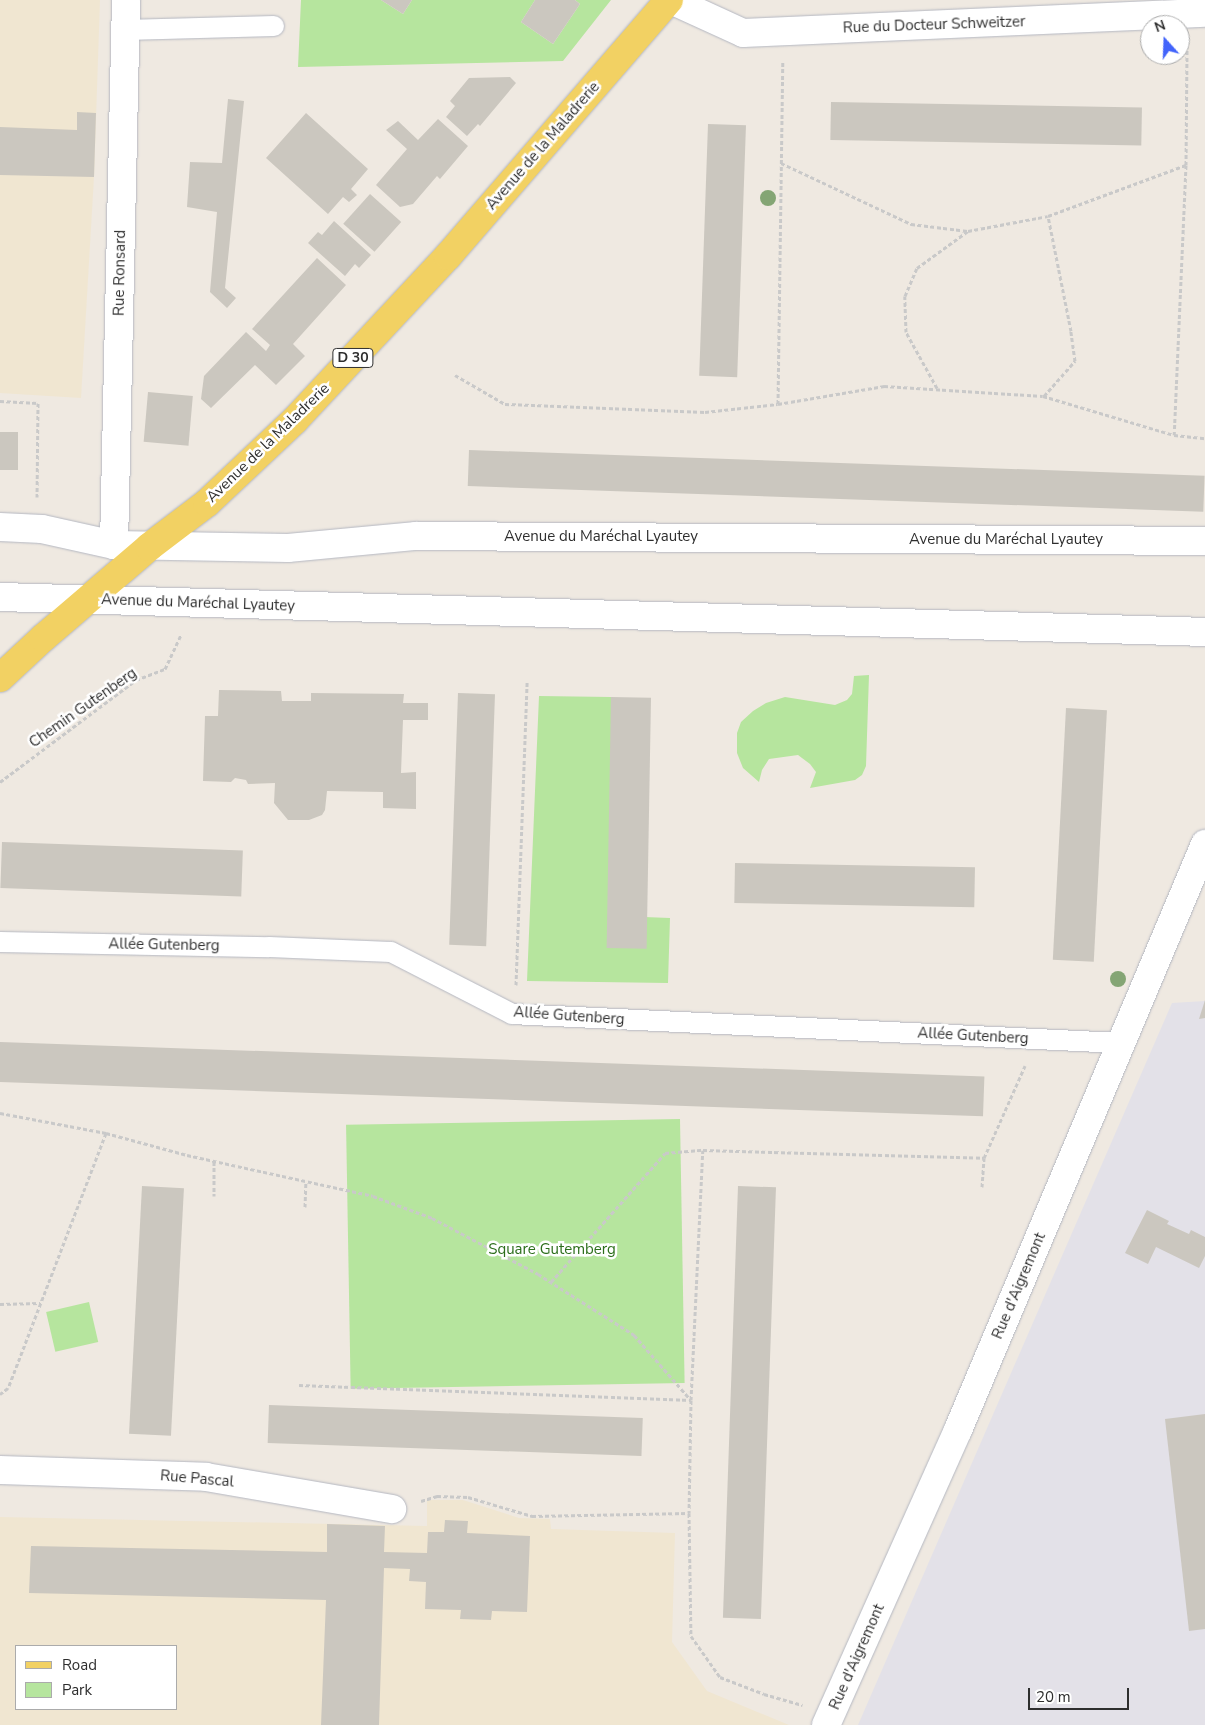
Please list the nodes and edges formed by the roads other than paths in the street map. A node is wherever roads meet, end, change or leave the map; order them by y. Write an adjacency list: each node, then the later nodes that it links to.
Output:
1 (126, 0): 5 (street, Rue Ronsard)
2 (670, 0): 3 (street, Rue du Docteur Schweitzer); 9 (main road, Avenue de la Maladrerie / D 30)
3 (1196, 14)
4 (274, 26): 5 (lane)
5 (125, 30): 8 (street, Rue Ronsard)
6 (0, 527): 8 (street, Avenue du Maréchal Lyautey)
7 (1205, 541): 9 (street, Avenue du Maréchal Lyautey)
8 (114, 545): 9 (street, Avenue du Maréchal Lyautey)
9 (150, 547): 11 (main road, Avenue de la Maladrerie / D 30)
10 (0, 598): 11 (street, Avenue du Maréchal Lyautey)
11 (89, 600): 12 (street, Avenue du Maréchal Lyautey); 13 (main road, Avenue de la Maladrerie / D 30)
12 (1205, 632)
13 (0, 678)
14 (1205, 844): 16 (street, Rue d'Aigremont)
15 (0, 942): 16 (lane, Allée Gutenberg)
16 (1122, 1042): 19 (street, Rue d'Aigremont)
17 (0, 1470): 18 (street, Rue Pascal)
18 (392, 1509)
19 (829, 1719)

